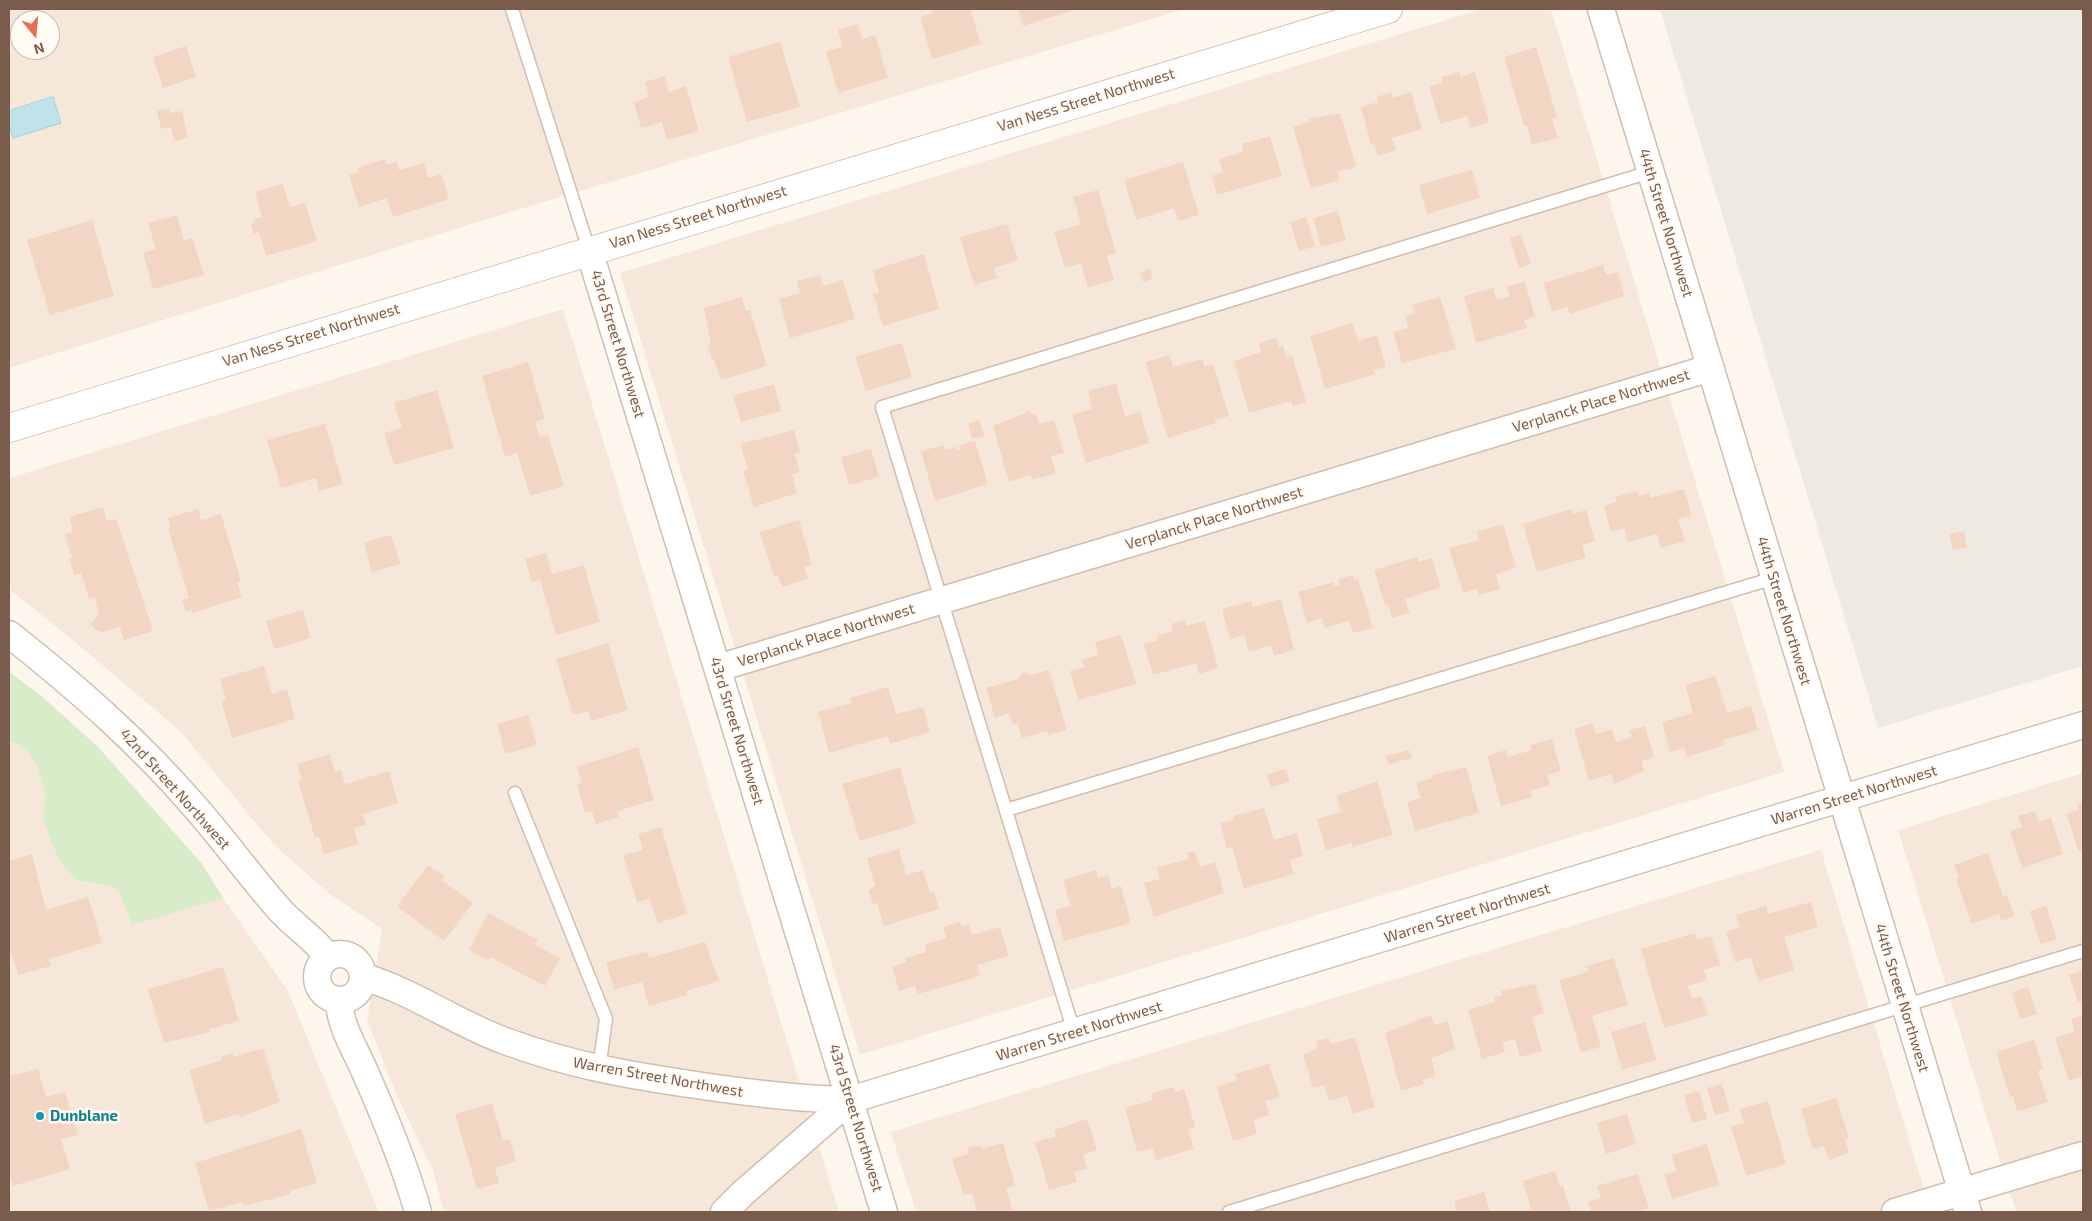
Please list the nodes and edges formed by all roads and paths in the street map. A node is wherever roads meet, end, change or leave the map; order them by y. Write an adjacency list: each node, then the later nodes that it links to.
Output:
1 (512, 9): 5 (lane)
2 (1388, 9): 5 (street, Van Ness Street Northwest)
3 (1601, 9): 4 (street, 44th Street Northwest)
4 (1650, 172): 6 (street, 44th Street Northwest); 9 (lane)
5 (589, 250): 7 (street, Van Ness Street Northwest); 11 (street, 43rd Street Northwest)
6 (1710, 368): 8 (street, 44th Street Northwest); 9 (street, Verplanck Place Northwest)
7 (9, 428)
8 (1774, 578): 14 (street, 44th Street Northwest); 15 (lane)
9 (940, 600): 11 (street, Verplanck Place Northwest); 15 (lane)
10 (9, 634): 17 (street, 42nd Street Northwest)
11 (718, 668): 23 (street, 43rd Street Northwest)
12 (2083, 725): 14 (street, Warren Street Northwest)
13 (515, 794): 22 (lane)
14 (1842, 799): 20 (street, 44th Street Northwest); 21 (street, Warren Street Northwest)
15 (1006, 810): 21 (lane)
16 (2083, 951): 20 (lane)
17 (328, 957): 18 (street); 19 (street)
18 (364, 977): 19 (street); 22 (street, Warren Street Northwest)
19 (339, 1000): 26 (street)
20 (1904, 1005): 25 (street, 44th Street Northwest); 29 (lane)
21 (1074, 1032): 23 (street, Warren Street Northwest)
22 (600, 1069): 23 (street, Warren Street Northwest)
23 (850, 1100): 27 (street, Warren Street Northwest); 28 (street, 43rd Street Northwest)
24 (2083, 1155): 25 (street)
25 (1965, 1202): 30 (street)
26 (418, 1212)
27 (724, 1212)
28 (884, 1212)
29 (1229, 1212)
30 (1895, 1212)

